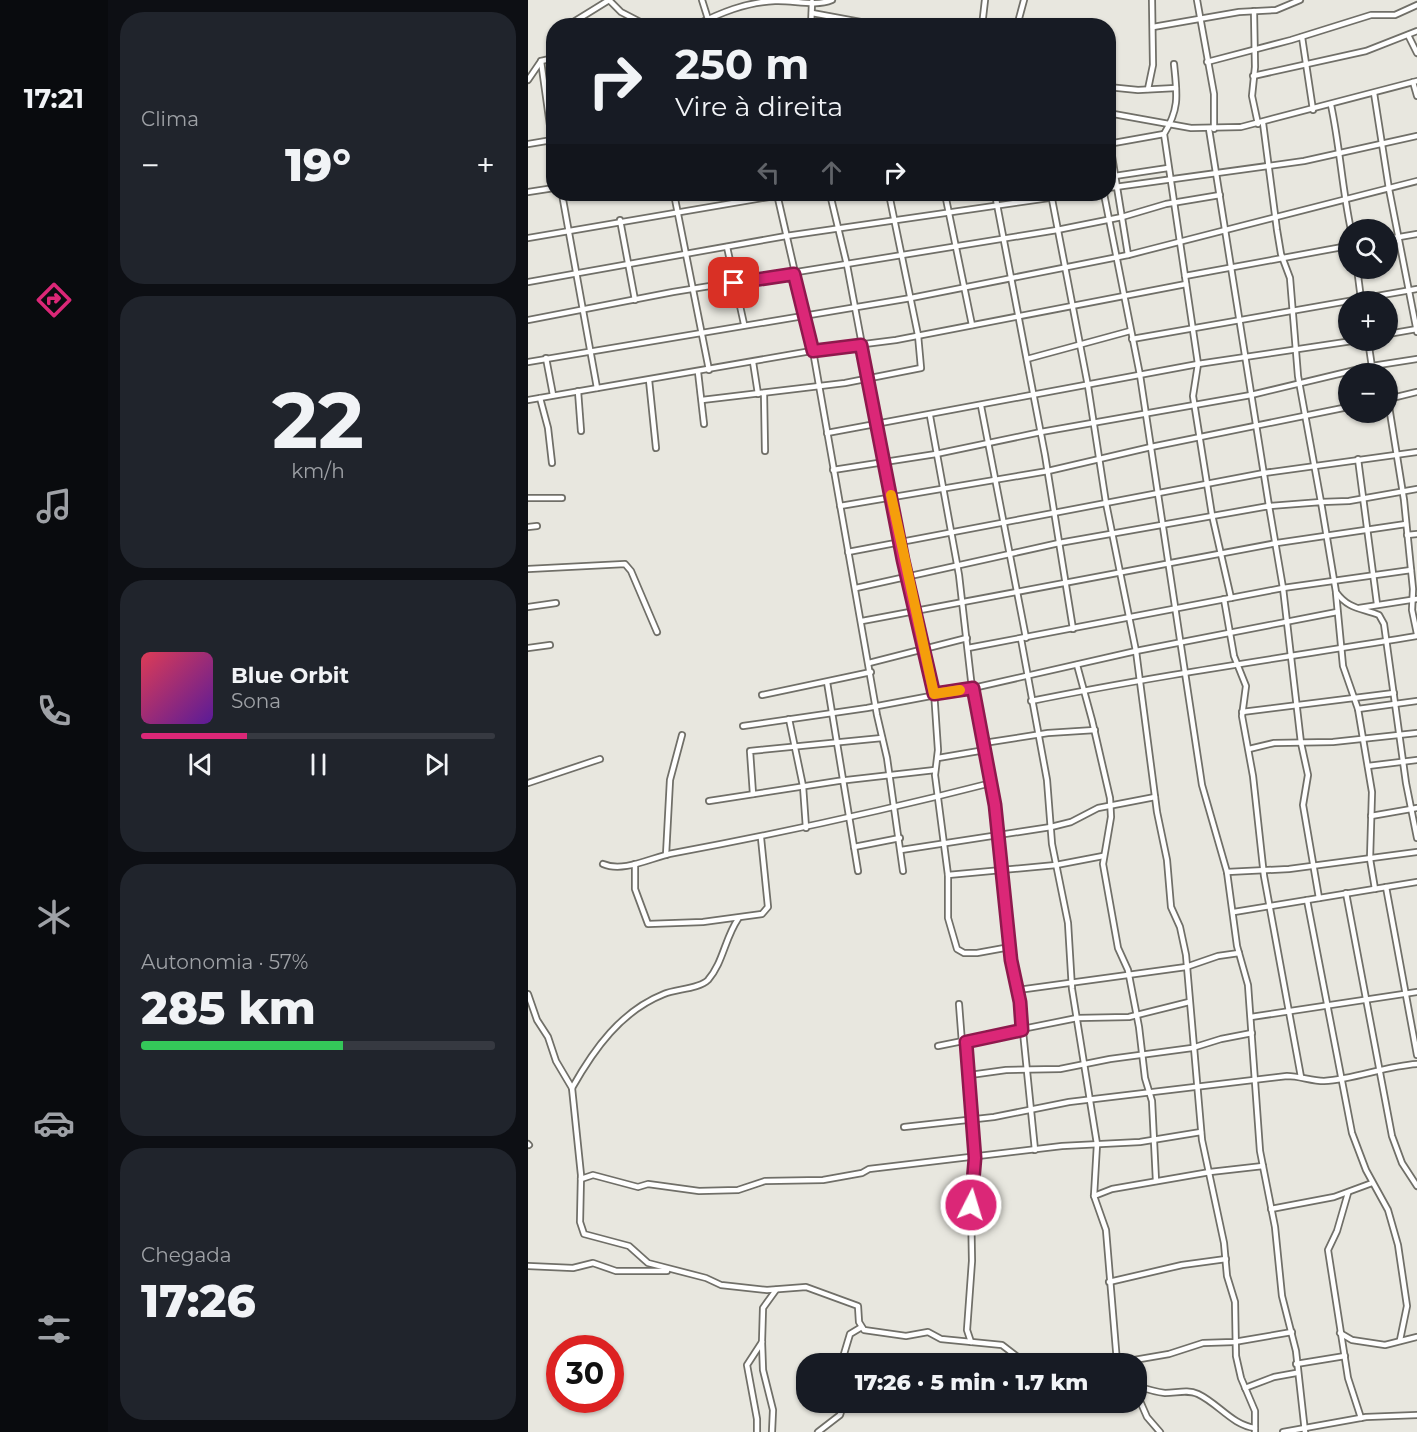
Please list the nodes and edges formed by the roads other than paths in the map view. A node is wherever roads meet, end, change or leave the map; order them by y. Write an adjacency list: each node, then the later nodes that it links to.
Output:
1 (609, 0): 13 (street); 14 (street)
2 (702, 0): 15 (street)
3 (832, 0): 9 (street)
4 (986, 0): 19 (street)
5 (1024, 0): 20 (street)
6 (1152, 0): 22 (street)
7 (1197, 0): 21 (street)
8 (1300, 0): 11 (street)
9 (812, 2): 12 (street); 16 (street)
10 (1417, 5): 25 (street)
11 (1254, 11): 21 (street); 26 (street)
12 (812, 13): 17 (street); 18 (street)
13 (580, 18)
14 (633, 18)
15 (708, 18)
16 (711, 18)
17 (812, 18)
18 (839, 18)
19 (983, 18)
20 (1019, 18)
21 (1201, 19): 22 (street); 30 (street)
22 (1153, 27): 38 (street)
23 (1417, 31): 24 (street)
24 (1408, 35): 27 (street); 32 (street)
25 (1302, 37): 26 (street); 32 (street)
26 (1255, 49): 30 (street); 33 (street)
27 (1417, 53)
28 (546, 60): 29 (street)
29 (541, 61): 34 (street); 41 (street)
30 (1207, 62): 47 (street)
31 (1174, 64): 37 (street)
32 (1306, 66): 33 (street); 43 (street)
33 (1253, 76): 45 (street)
34 (528, 80)
35 (1415, 81): 39 (street); 40 (street)
36 (1116, 87): 38 (street)
37 (1176, 88): 38 (street); 46 (street)
38 (1149, 89)
39 (1374, 93): 42 (street); 53 (street)
40 (1417, 96)
41 (546, 97)
42 (1331, 105): 43 (street); 54 (street)
43 (1313, 110): 45 (street)
44 (1116, 114): 46 (street)
45 (1260, 123): 47 (street); 55 (street)
46 (1170, 124): 47 (street); 48 (street)
47 (1211, 129): 57 (street)
48 (1164, 134): 51 (street); 56 (street)
49 (1417, 136): 53 (street)
50 (546, 141): 52 (street)
51 (1116, 143)
52 (528, 144)
53 (1382, 144): 54 (street); 63 (street)
54 (1341, 153): 55 (street); 66 (street)
55 (1267, 166): 57 (street); 83 (street)
56 (1168, 168): 58 (street); 59 (street)
57 (1216, 173): 59 (street); 65 (street)
58 (1116, 176): 61 (street)
59 (1169, 179): 61 (street); 78 (street)
60 (1417, 181): 63 (street)
61 (1118, 187): 82 (street)
62 (546, 189): 64 (street)
63 (1389, 189): 66 (street); 85 (street)
64 (528, 192)
65 (1220, 195): 78 (street); 91 (street)
66 (1344, 200): 83 (street); 84 (street)
67 (564, 201): 90 (street)
68 (675, 201): 80 (street)
69 (736, 201): 80 (street)
70 (778, 201): 94 (street)
71 (832, 201): 89 (street)
72 (892, 201): 87 (street)
73 (947, 201): 81 (street)
74 (996, 201): 79 (street)
75 (1021, 201): 79 (street)
76 (1052, 201): 92 (street)
77 (1105, 201): 88 (street)
78 (1173, 202): 82 (street); 98 (street)
79 (997, 205): 81 (street); 97 (street)
80 (677, 211): 86 (street); 102 (street)
81 (949, 212): 87 (street); 99 (street)
82 (1122, 217): 88 (street); 104 (street)
83 (1275, 217): 91 (street); 106 (street)
84 (1348, 219)
85 (1395, 219)
86 (620, 220): 90 (street); 107 (street)
87 (896, 220): 89 (street); 103 (street)
88 (1109, 220): 92 (street); 105 (street)
89 (838, 228): 94 (street); 108 (street)
90 (570, 229): 96 (street); 111 (street)
91 (1226, 229): 98 (street); 110 (street)
92 (1057, 230): 97 (street); 109 (street)
93 (1417, 234): 95 (street)
94 (786, 236): 100 (street); 112 (street)
95 (1398, 237): 121 (street)
96 (528, 238)
97 (1003, 239): 99 (street); 114 (street)
98 (1181, 243): 104 (street); 113 (street)
99 (956, 246): 103 (street); 118 (street)
100 (727, 247): 102 (street); 116 (street)
101 (1338, 248): 106 (street)
102 (686, 254): 107 (street); 119 (street)
103 (903, 254): 108 (street); 124 (street)
104 (1128, 255): 105 (street)
105 (1115, 258): 109 (street); 123 (street)
106 (1283, 260): 110 (street); 130 (street)
107 (628, 264): 111 (street); 125 (street)
108 (847, 265): 112 (street); 127 (street)
109 (1064, 268): 114 (street); 128 (street)
110 (1232, 269): 113 (street); 134 (street)
111 (576, 272): 115 (street); 129 (street)
112 (794, 274): 116 (street); 131 (street)
113 (1185, 276): 117 (street)
114 (1011, 278): 118 (street); 132 (street)
115 (528, 282)
116 (734, 283): 119 (street); 135 (street)
117 (1186, 284): 123 (street); 137 (street)
118 (965, 287): 124 (street); 136 (street)
119 (693, 289): 125 (street); 139 (street)
120 (1417, 290): 121 (street)
121 (1410, 291): 122 (street); 138 (street)
122 (1398, 293)
123 (1123, 296): 128 (street); 140 (street)
124 (911, 298): 127 (street); 142 (street)
125 (635, 300): 129 (street)
126 (1338, 304): 130 (street)
127 (854, 306): 131 (street); 145 (street)
128 (1072, 307): 132 (street); 146 (street)
129 (582, 309): 133 (street); 147 (street)
130 (1293, 312): 134 (street); 149 (street)
131 (805, 315): 135 (street); 148 (street)
132 (1018, 317): 136 (street); 152 (street)
133 (528, 319)
134 (1240, 321): 137 (street); 150 (street)
135 (744, 324): 139 (street)
136 (972, 325): 142 (street)
137 (1193, 329): 143 (street); 157 (street)
138 (1417, 330): 141 (street)
139 (701, 332): 147 (street); 158 (street)
140 (1131, 332): 143 (street); 146 (street)
141 (1398, 333)
142 (918, 335): 145 (street); 162 (street)
143 (1132, 339): 160 (street)
144 (1338, 344): 149 (street)
145 (861, 345): 148 (street); 162 (street)
146 (1080, 347): 152 (street); 166 (street)
147 (590, 350): 151 (street); 167 (street)
148 (813, 351): 155 (street); 164 (street)
149 (1295, 352): 150 (street); 165 (street)
150 (1245, 357): 157 (street); 172 (street)
151 (546, 358): 154 (street); 173 (street)
152 (1027, 359): 174 (street)
153 (1417, 359): 156 (street)
154 (528, 362)
155 (753, 362): 158 (street); 171 (street)
156 (1391, 363)
157 (1198, 364): 160 (street); 179 (street)
158 (708, 370): 159 (street)
159 (698, 372): 163 (street); 178 (street)
160 (1140, 375): 166 (street); 182 (street)
161 (1338, 375): 165 (street)
162 (868, 379): 164 (street); 188 (street)
163 (649, 380): 167 (street); 196 (street)
164 (819, 385): 170 (street); 192 (street)
165 (1299, 385): 172 (street); 183 (street)
166 (1088, 386): 174 (street); 185 (street)
167 (597, 388): 168 (street)
168 (578, 391): 173 (street); 190 (street)
169 (1417, 392): 175 (street)
170 (764, 393): 171 (street); 197 (street)
171 (758, 394): 178 (street)
172 (1251, 394): 179 (street); 189 (street)
173 (553, 395): 176 (street)
174 (1035, 396): 180 (street); 191 (street)
175 (1398, 397)
176 (540, 398): 177 (street); 203 (street)
177 (528, 400)
178 (702, 400): 187 (street)
179 (1194, 405): 182 (street); 193 (street)
180 (981, 406): 184 (street); 194 (street)
181 (1338, 409): 183 (street)
182 (1146, 414): 185 (street); 195 (street)
183 (1305, 415): 189 (street); 205 (street)
184 (930, 416): 188 (street); 199 (street)
185 (1093, 423): 191 (street); 201 (street)
186 (1391, 423): 200 (street)
187 (704, 424)
188 (878, 425): 192 (street); 204 (street)
189 (1256, 425): 193 (street); 208 (street)
190 (581, 431)
191 (1041, 432): 194 (street); 207 (street)
192 (827, 434): 206 (street)
193 (1200, 437): 195 (street); 210 (street)
194 (988, 443): 199 (street); 209 (street)
195 (1151, 447): 201 (street); 214 (street)
196 (656, 448)
197 (765, 451)
198 (1417, 452): 200 (street)
199 (936, 454): 204 (street); 212 (street)
200 (1396, 455): 202 (street); 213 (street)
201 (1098, 459): 207 (street); 220 (street)
202 (1358, 459): 205 (street); 218 (street)
203 (552, 463)
204 (885, 463): 206 (street); 217 (street)
205 (1315, 465): 208 (street); 219 (street)
206 (834, 470): 221 (street)
207 (1048, 471): 209 (street); 223 (street)
208 (1264, 473): 210 (street); 222 (street)
209 (995, 481): 212 (street); 226 (street)
210 (1207, 484): 214 (street); 224 (street)
211 (1417, 489): 213 (street)
212 (942, 490): 217 (street); 232 (street)
213 (1403, 492): 218 (street); 227 (street)
214 (1157, 493): 220 (street); 225 (street)
215 (528, 498): 216 (street)
216 (562, 498)
217 (891, 498): 221 (street); 236 (street)
218 (1364, 499): 219 (street); 230 (street)
219 (1321, 502): 222 (street); 235 (street)
220 (1106, 503): 223 (street); 231 (street)
221 (840, 506): 239 (street)
222 (1269, 506): 224 (street); 238 (street)
223 (1054, 514): 226 (street); 237 (street)
224 (1212, 515): 225 (street); 240 (street)
225 (1161, 523): 231 (street); 244 (street)
226 (1003, 524): 232 (street); 241 (street)
227 (1406, 524): 230 (street); 234 (street)
228 (537, 526): 229 (street)
229 (528, 527)
230 (1367, 530): 235 (street); 249 (street)
231 (1112, 533): 237 (street); 248 (street)
232 (951, 534): 236 (street); 245 (street)
233 (1417, 534): 234 (street)
234 (1407, 535): 243 (street)
235 (1326, 536): 238 (street); 251 (street)
236 (900, 543): 239 (street); 250 (street)
237 (1059, 543): 241 (street); 252 (street)
238 (1277, 543): 240 (street); 254 (street)
239 (848, 552): 253 (street)
240 (1220, 553): 244 (street); 257 (street)
241 (1009, 554): 245 (street); 255 (street)
242 (1417, 559): 243 (street)
243 (1409, 560): 247 (street)
244 (1168, 564): 248 (street); 263 (street)
245 (957, 566): 250 (street); 259 (street)
246 (528, 569): 271 (street)
247 (1411, 570): 249 (street); 258 (street)
248 (1119, 572): 252 (street); 267 (street)
249 (1373, 574): 251 (street); 261 (street)
250 (907, 577): 253 (street); 265 (street)
251 (1334, 580): 254 (street); 256 (street)
252 (1065, 582): 255 (street); 270 (street)
253 (856, 588): 268 (street)
254 (1283, 588): 257 (street); 269 (street)
255 (1016, 591): 259 (street); 275 (street)
256 (1336, 592): 264 (street); 266 (street)
257 (1228, 599): 263 (street); 272 (street)
258 (1415, 599): 261 (street); 273 (street)
259 (963, 601): 265 (street); 274 (street)
260 (556, 603): 262 (street)
261 (1377, 604): 264 (street)
262 (528, 607)
263 (1176, 609): 267 (street); 277 (street)
264 (1353, 609): 276 (street)
265 (914, 610): 268 (street); 280 (street)
266 (1337, 612): 269 (street); 282 (street)
267 (1128, 618): 270 (street); 283 (street)
268 (862, 621): 285 (street)
269 (1286, 622): 272 (street); 284 (street)
270 (1073, 629): 275 (street)
271 (657, 632)
272 (1230, 633): 277 (street); 286 (street)
273 (1417, 635): 276 (street)
274 (967, 638): 280 (street); 281 (street)
275 (1023, 638): 281 (street); 290 (street)
276 (1387, 641): 282 (street); 295 (street)
277 (1181, 642): 283 (street); 289 (street)
278 (550, 645): 279 (street)
279 (528, 648)
280 (923, 648): 285 (street); 296 (street)
281 (968, 648): 293 (street)
282 (1341, 649): 284 (street); 298 (street)
283 (1136, 651): 287 (street); 291 (street)
284 (1290, 654): 286 (street); 303 (street)
285 (869, 663): 288 (street)
286 (1236, 664): 289 (street); 306 (street)
287 (1077, 665): 290 (street); 294 (street)
288 (871, 672): 292 (street); 302 (street)
289 (1185, 672): 291 (street); 363 (street)
290 (1026, 674): 293 (street); 299 (street)
291 (1139, 681): 294 (street); 335 (street)
292 (827, 682): 297 (street); 305 (street)
293 (973, 688): 296 (street); 317 (street)
294 (1083, 690): 299 (street); 309 (street)
295 (1394, 693): 298 (street); 301 (street)
296 (934, 694): 302 (street); 322 (street)
297 (762, 695)
298 (1355, 697): 303 (street); 304 (street)
299 (1031, 701): 313 (street)
300 (1417, 701): 301 (street)
301 (1396, 704): 304 (street); 311 (street)
302 (875, 706): 305 (street); 315 (street)
303 (1296, 706): 306 (street); 318 (street)
304 (1358, 709): 314 (street)
305 (834, 712): 307 (street); 316 (street)
306 (1242, 712): 320 (street)
307 (789, 720): 308 (street); 319 (street)
308 (743, 726)
309 (1095, 730): 313 (street); 337 (street)
310 (1417, 733): 311 (street)
311 (1400, 734): 314 (street); 325 (street)
312 (682, 735): 352 (street)
313 (1037, 735): 317 (street); 342 (street)
314 (1362, 737): 318 (street); 326 (street)
315 (882, 738): 316 (street); 328 (street)
316 (838, 743): 319 (street); 329 (street)
317 (984, 743): 321 (street)
318 (1301, 743): 320 (street); 358 (street)
319 (796, 747): 332 (street); 333 (street)
320 (1249, 749): 360 (street)
321 (985, 750): 322 (street); 331 (street)
322 (938, 758): 327 (street)
323 (600, 759): 330 (street)
324 (1417, 760): 325 (street)
325 (1403, 762): 326 (street); 339 (street)
326 (1368, 766): 340 (street)
327 (935, 770): 328 (street); 334 (street)
328 (890, 774): 329 (street); 338 (street)
329 (845, 780): 332 (street); 341 (street)
330 (528, 783)
331 (991, 783): 334 (street); 344 (street)
332 (803, 786): 333 (street); 343 (street)
333 (753, 794): 336 (street)
334 (939, 796): 338 (street); 348 (street)
335 (1155, 797): 337 (street); 376 (street)
336 (709, 801)
337 (1111, 805): 342 (street); 353 (street)
338 (895, 806): 341 (street); 347 (street)
339 (1414, 808): 340 (street); 345 (street)
340 (1371, 816): 354 (street)
341 (850, 818): 343 (street); 349 (street)
342 (1051, 827): 344 (street); 357 (street)
343 (807, 828): 346 (street)
344 (999, 834): 348 (street); 359 (street)
345 (1417, 837)
346 (761, 838): 352 (street); 373 (street)
347 (900, 838): 349 (street); 350 (street)
348 (945, 842): 350 (street); 364 (street)
349 (854, 847): 361 (street)
350 (901, 850): 362 (street)
351 (1417, 852): 354 (street)
352 (666, 855): 356 (street)
353 (1103, 856): 357 (street); 377 (street)
354 (1370, 859): 358 (street); 367 (street)
355 (603, 864): 356 (street)
356 (635, 864): 373 (street)
357 (1056, 865): 359 (street); 378 (street)
358 (1312, 866): 360 (street); 369 (street)
359 (1003, 868): 364 (street); 374 (street)
360 (1263, 870): 363 (street); 371 (street)
361 (858, 871)
362 (903, 871)
363 (1227, 872): 372 (street)
364 (948, 875): 374 (street)
365 (1417, 882): 366 (street)
366 (1386, 887): 367 (street); 380 (street)
367 (1375, 889): 368 (street)
368 (1346, 893): 369 (street); 383 (street)
369 (1319, 898): 370 (street)
370 (1307, 900): 371 (street); 386 (street)
371 (1269, 905): 372 (street); 387 (street)
372 (1234, 912): 375 (street)
373 (738, 919): 407 (street)
374 (1010, 947): 379 (street)
375 (1239, 953): 376 (street); 389 (street)
376 (1186, 967): 377 (street); 384 (street)
377 (1129, 974): 378 (street); 388 (street)
378 (1072, 983): 379 (street); 390 (street)
379 (1018, 990): 391 (street)
380 (1406, 992): 381 (street); 383 (street); 396 (street)
381 (1417, 992)
382 (528, 994): 407 (street)
383 (1365, 998): 386 (street); 401 (street)
384 (1189, 1002): 388 (street); 395 (street)
385 (959, 1004): 393 (street)
386 (1327, 1005): 387 (street); 404 (street)
387 (1289, 1011): 389 (street); 403 (street)
388 (1137, 1016): 390 (street); 397 (street)
389 (1251, 1017): 392 (street)
390 (1077, 1018): 391 (street); 399 (street)
391 (1022, 1030): 393 (street); 400 (street)
392 (1252, 1033): 395 (street); 405 (street)
393 (964, 1042): 394 (street); 402 (street)
394 (938, 1046)
395 (1192, 1048): 397 (street); 406 (street)
396 (1417, 1055)
397 (1142, 1056): 399 (street); 408 (street)
398 (1417, 1064): 401 (street)
399 (1084, 1065): 400 (street); 409 (street)
400 (1025, 1070): 402 (street); 410 (street)
401 (1379, 1070): 404 (street); 423 (street)
402 (970, 1075): 411 (street)
403 (1301, 1077): 404 (street); 405 (street)
404 (1341, 1079): 422 (street)
405 (1257, 1080): 406 (street); 418 (street)
406 (1196, 1087): 408 (street); 413 (street)
407 (572, 1088): 420 (street)
408 (1147, 1093): 409 (street); 414 (street)
409 (1090, 1099): 410 (street); 415 (street)
410 (1029, 1110): 411 (street); 416 (street)
411 (973, 1119): 412 (street); 417 (street)
412 (904, 1127)
413 (1201, 1132): 414 (street); 419 (street)
414 (1155, 1140): 415 (street); 421 (street)
415 (1097, 1144): 416 (street); 425 (street)
416 (1035, 1150): 417 (street)
417 (975, 1158): 420 (street); 438 (street)
418 (1263, 1167): 419 (street); 426 (street)
419 (1210, 1172): 421 (street); 427 (street)
420 (581, 1179): 429 (street)
421 (1156, 1181): 425 (street)
422 (1372, 1183): 424 (street); 436 (street)
423 (1417, 1186)
424 (1348, 1193): 426 (street); 434 (street)
425 (1094, 1196): 430 (street)
426 (1271, 1209): 433 (street)
427 (1226, 1259): 430 (street); 439 (street)
428 (528, 1266): 429 (street)
429 (670, 1271): 431 (street)
430 (1109, 1282): 442 (street)
431 (776, 1290): 432 (street); 437 (street)
432 (860, 1328): 438 (street); 440 (street)
433 (1292, 1332): 439 (street); 445 (street)
434 (1340, 1333): 436 (street); 443 (street)
435 (1417, 1337): 436 (street)
436 (1400, 1340)
437 (762, 1342): 455 (street); 456 (street)
438 (971, 1342): 441 (street)
439 (1234, 1342): 444 (street); 448 (street)
440 (844, 1353)
441 (1011, 1353)
442 (1116, 1353)
443 (1345, 1356): 445 (street); 452 (street)
444 (1147, 1357)
445 (1296, 1364): 446 (street)
446 (1296, 1373): 448 (street); 454 (street)
447 (1147, 1388): 453 (street)
448 (1245, 1388): 453 (street)
449 (841, 1413): 457 (street)
450 (1145, 1413): 458 (street)
451 (1417, 1416): 452 (street)
452 (1361, 1418): 454 (street)
453 (1255, 1430)
454 (1305, 1430): 459 (street)
455 (757, 1432)
456 (772, 1432)
457 (818, 1432)
458 (1160, 1432)
459 (1283, 1432)

